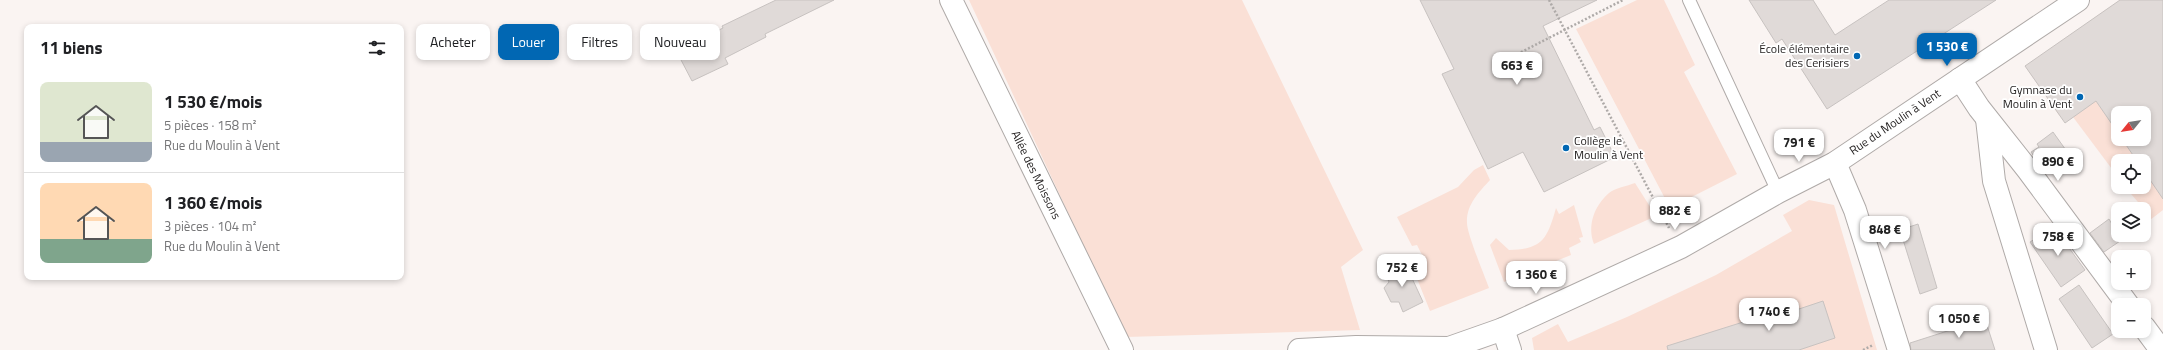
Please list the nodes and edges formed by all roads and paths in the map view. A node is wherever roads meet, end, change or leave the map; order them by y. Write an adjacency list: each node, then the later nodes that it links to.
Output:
1 (951, 0): 16 (street, Allée des Moissons)
2 (1549, 0): 6 (path)
3 (1623, 0): 6 (path)
4 (1689, 0): 11 (lane)
5 (2078, 0): 8 (street, Rue du Moulin à Vent)
6 (1565, 29): 7 (path); 12 (path)
7 (1496, 65)
8 (1960, 79): 9 (street); 10 (street, Rue du Moulin à Vent)
9 (1987, 119): 13 (street); 20 (street)
10 (1835, 163): 11 (street, Rue du Moulin à Vent); 19 (street)
11 (1778, 192): 14 (street, Rue du Moulin à Vent)
12 (1662, 215)
13 (2123, 298)
14 (1503, 329): 17 (street, Rue du Moulin à Vent); 18 (street)
15 (2151, 336): 21 (street)
16 (1122, 350)
17 (1299, 350)
18 (1510, 350)
19 (1899, 350)
20 (2046, 350)
21 (2161, 350)

